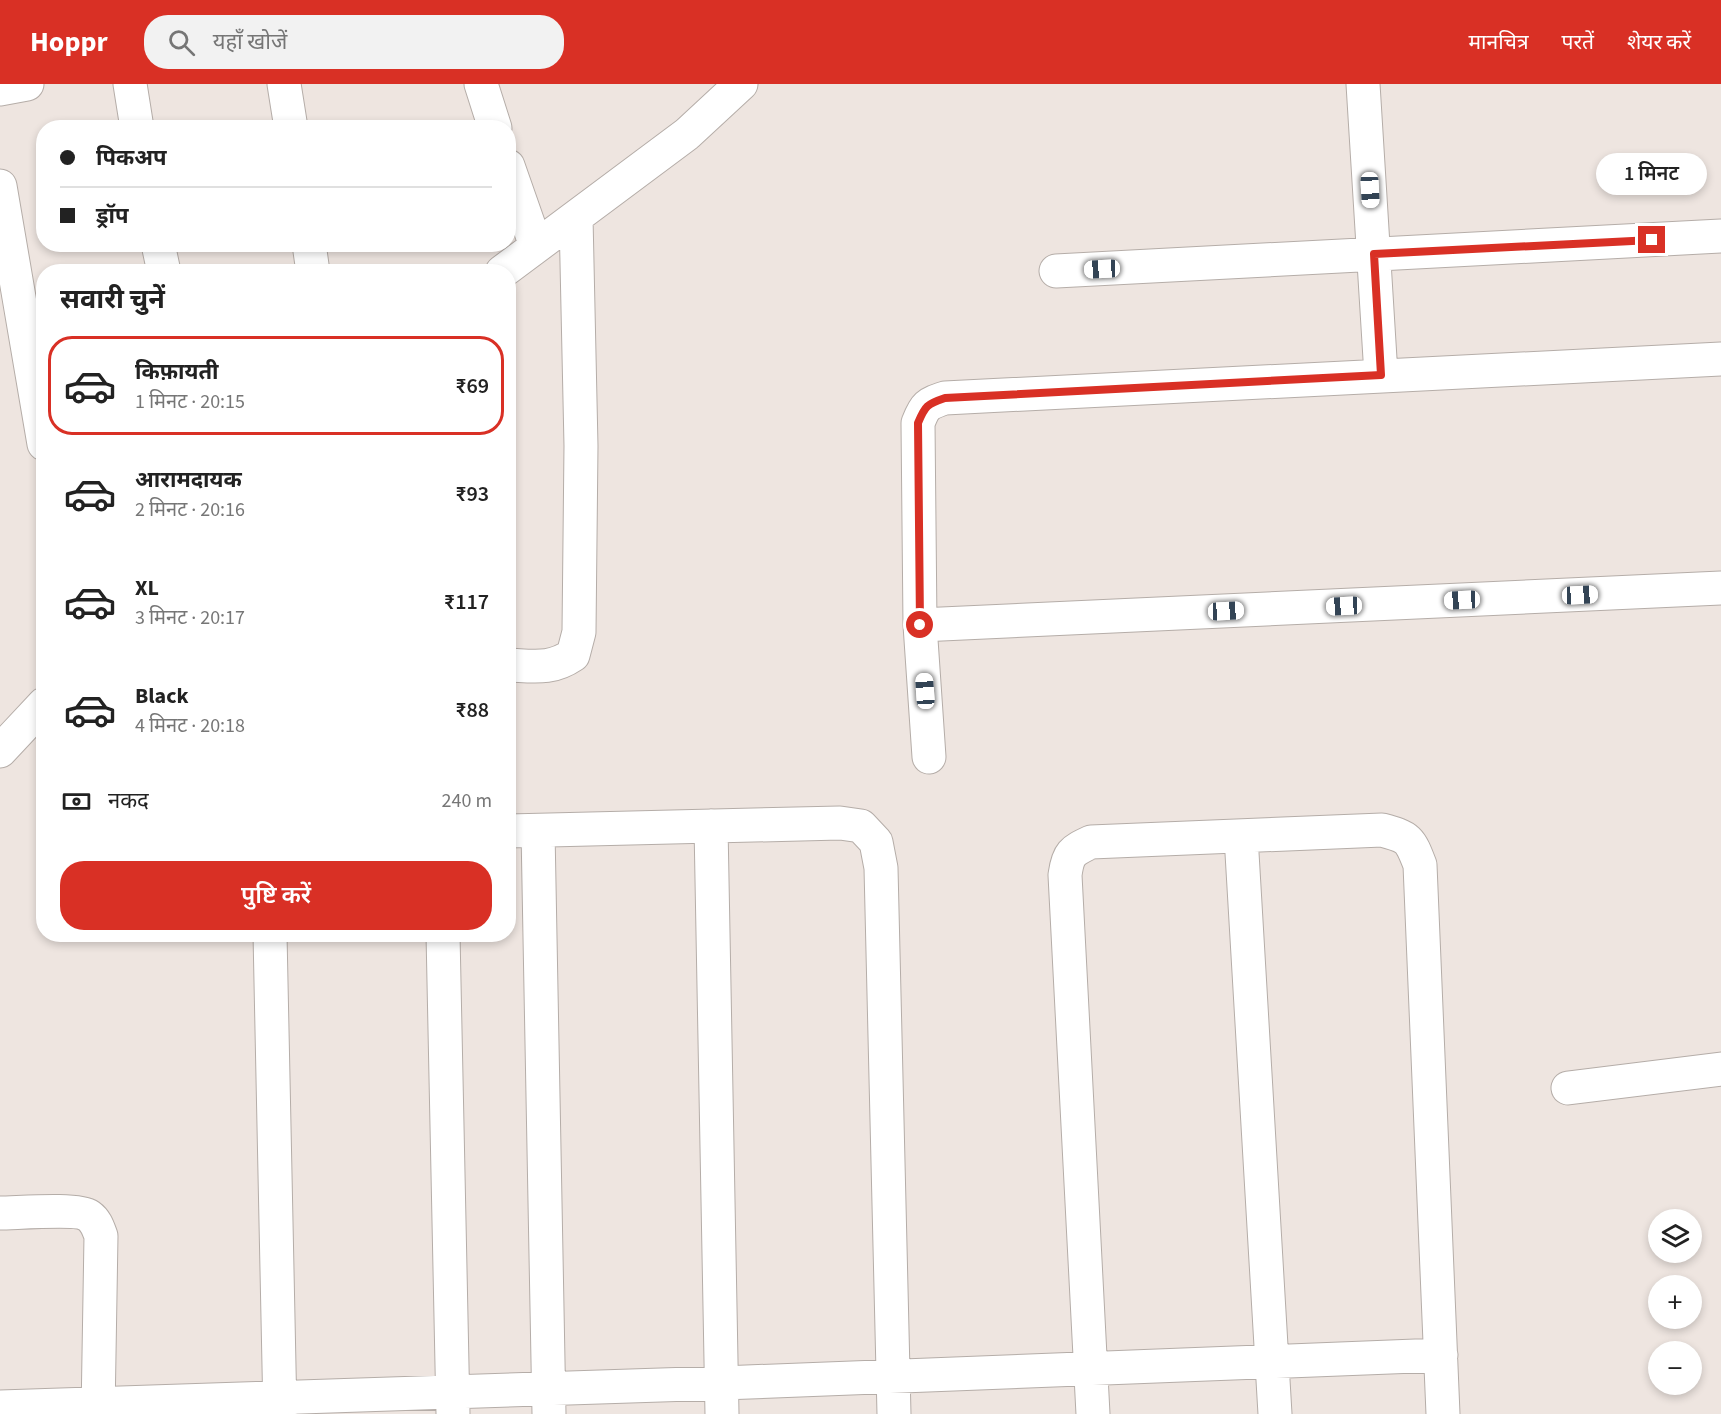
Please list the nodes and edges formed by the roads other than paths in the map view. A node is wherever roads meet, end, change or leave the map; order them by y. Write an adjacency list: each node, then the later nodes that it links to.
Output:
1 (27, 84): 7 (street)
2 (130, 84): 8 (street)
3 (284, 84): 9 (street)
4 (481, 84): 10 (street)
5 (741, 84): 13 (street)
6 (1363, 84): 16 (street)
7 (0, 89)
8 (136, 120)
9 (290, 120)
10 (492, 120)
11 (0, 186): 21 (street)
12 (516, 189): 15 (street)
13 (576, 217): 15 (street); 24 (street)
14 (1721, 236): 16 (street)
15 (536, 246): 17 (street)
16 (1374, 254): 18 (street); 20 (street)
17 (512, 264)
18 (1056, 271)
19 (1721, 358): 20 (street)
20 (1381, 375): 23 (street)
21 (36, 397)
22 (1721, 588): 23 (street)
23 (920, 625): 27 (street)
24 (516, 665)
25 (36, 713): 26 (street)
26 (0, 751)
27 (929, 757)
28 (711, 826): 29 (street); 39 (street); 40 (street)
29 (523, 831): 41 (street)
30 (1241, 836): 36 (street); 37 (street); 38 (street)
31 (270, 942): 43 (street)
32 (443, 942): 42 (street)
33 (1721, 1069): 34 (street)
34 (1568, 1088)
35 (0, 1213): 45 (street)
36 (1441, 1355): 37 (street); 49 (street)
37 (1273, 1362): 38 (street); 48 (street)
38 (1092, 1369): 39 (street); 47 (street)
39 (893, 1376): 40 (street); 46 (street)
40 (722, 1399): 41 (street)
41 (549, 1401): 42 (street)
42 (453, 1403): 43 (street)
43 (280, 1406): 45 (street)
44 (0, 1407): 45 (street)
45 (98, 1409)
46 (894, 1414)
47 (1093, 1414)
48 (1275, 1414)
49 (1443, 1414)

